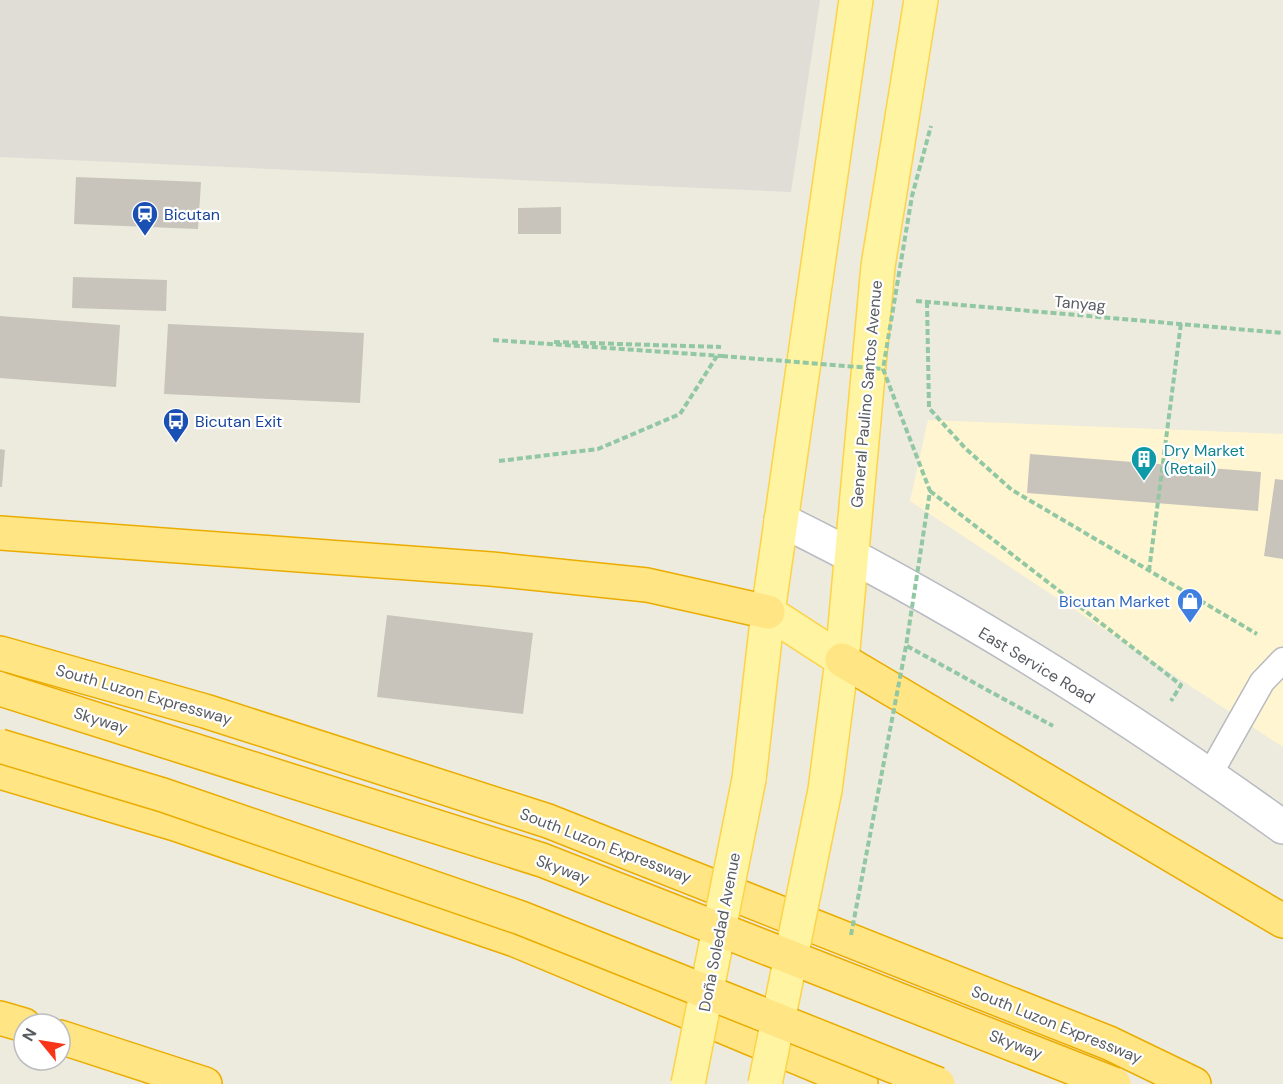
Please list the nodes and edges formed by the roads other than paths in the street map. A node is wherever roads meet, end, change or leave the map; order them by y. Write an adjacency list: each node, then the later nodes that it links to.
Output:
1 (856, 0): 3 (main road)
2 (921, 0): 5 (main road, General Paulino Santos Avenue)
3 (781, 520): 5 (main road, East Service Road); 6 (main road)
4 (0, 533): 6 (highway)
5 (852, 555): 8 (main road, General Paulino Santos Avenue); 13 (main road, East Service Road)
6 (768, 612): 8 (main road); 18 (main road, Doña Soledad Avenue, bridge)
7 (0, 653): 23 (highway, South Luzon Expressway)
8 (842, 660): 15 (highway); 19 (main road, General Paulino Santos Avenue, bridge)
9 (1283, 660): 13 (lane)
10 (0, 689): 22 (highway, Skyway, bridge)
11 (0, 746): 21 (highway, bridge)
12 (0, 772): 20 (highway)
13 (1210, 774): 14 (main road, East Service Road)
14 (1283, 827)
15 (1283, 921)
16 (72, 1041): 17 (highway)
17 (205, 1084)
18 (688, 1084)
19 (765, 1084)
20 (861, 1084)
21 (938, 1084)
22 (1114, 1084)
23 (1194, 1084)

